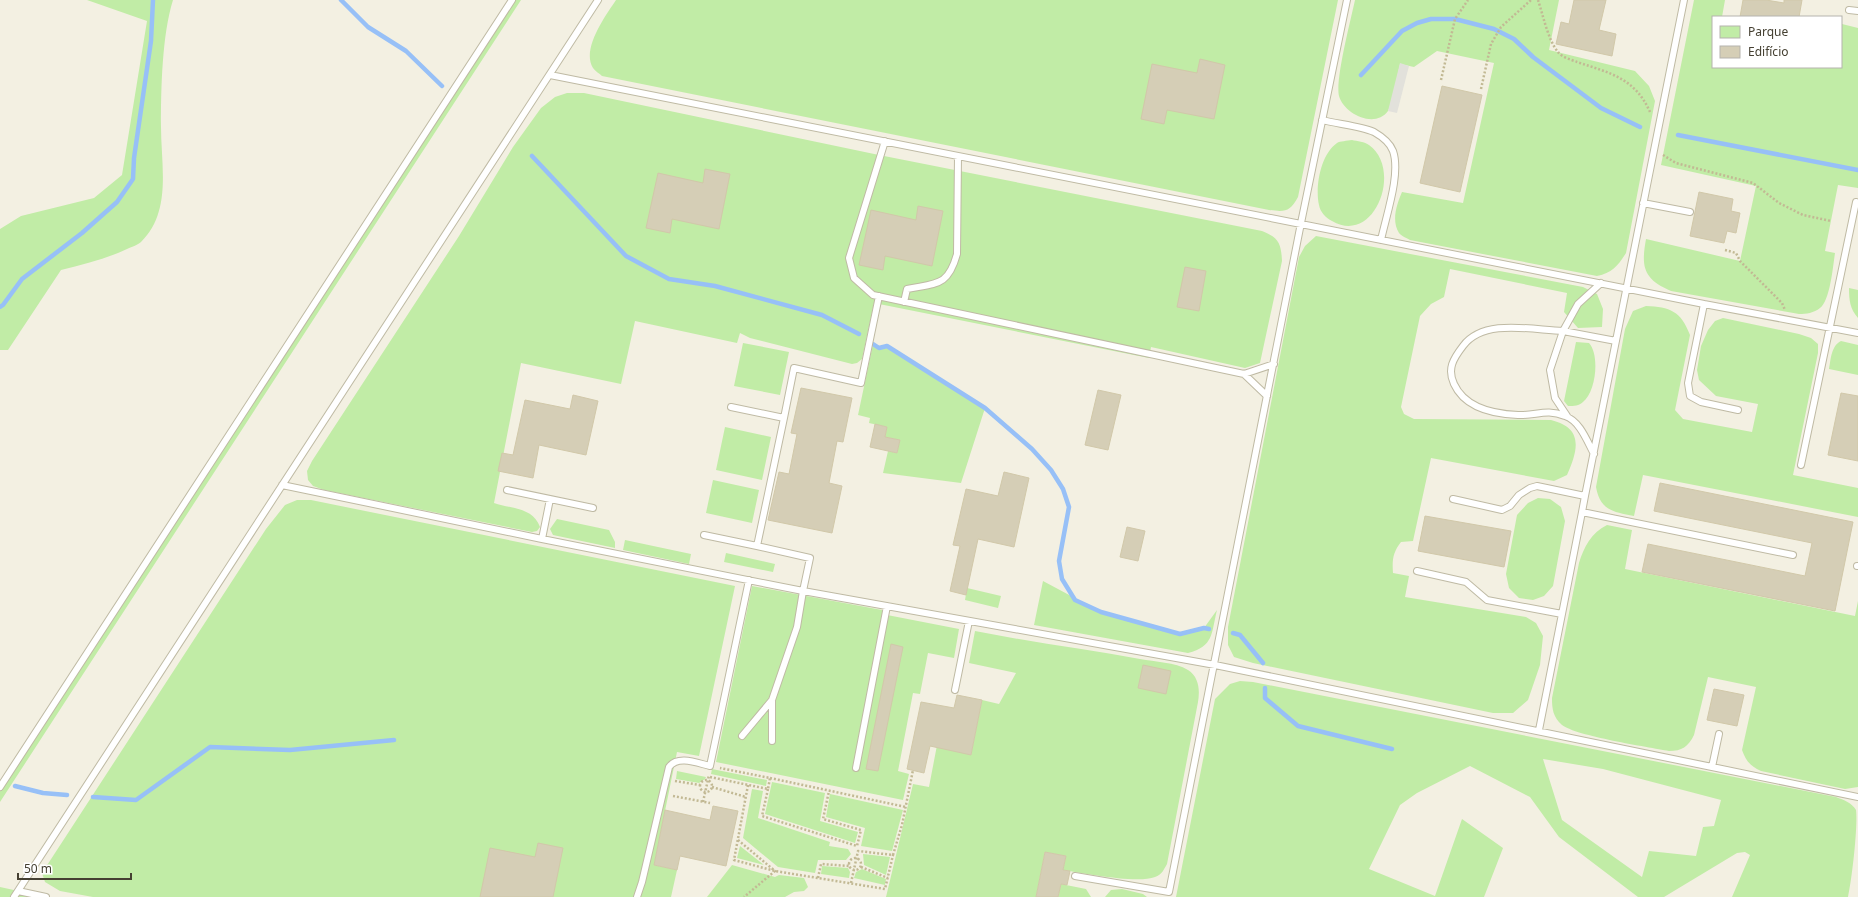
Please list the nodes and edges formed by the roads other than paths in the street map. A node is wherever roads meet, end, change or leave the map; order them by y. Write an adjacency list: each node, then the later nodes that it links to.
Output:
1 (512, 0): 60 (lane)
2 (598, 0): 7 (lane)
3 (1348, 0): 8 (lane)
4 (1684, 0): 12 (lane)
5 (1849, 10): 6 (lane)
6 (1858, 12)
7 (550, 74): 9 (lane); 34 (lane)
8 (1322, 120): 14 (lane); 15 (lane)
9 (885, 141): 10 (lane); 18 (lane)
10 (958, 156): 14 (lane); 19 (lane)
11 (1856, 202): 21 (lane)
12 (1643, 203): 13 (lane); 17 (lane)
13 (1690, 212)
14 (1301, 224): 15 (lane); 25 (lane)
15 (1381, 240): 16 (lane)
16 (1601, 283): 17 (lane); 22 (lane)
17 (1626, 288): 20 (lane); 24 (lane)
18 (879, 296): 19 (lane); 31 (lane)
19 (904, 302): 26 (lane)
20 (1704, 304): 21 (lane); 29 (lane)
21 (1830, 328): 23 (lane); 33 (lane)
22 (1563, 331): 24 (lane); 30 (lane); 30 (lane)
23 (1858, 333)
24 (1616, 341): 32 (lane)
25 (1274, 364): 26 (lane); 27 (lane)
26 (1244, 374): 27 (lane)
27 (1267, 396): 51 (lane)
28 (731, 407): 31 (lane)
29 (1738, 410)
30 (1567, 416): 32 (lane)
31 (784, 418): 43 (lane)
32 (1594, 454): 36 (lane)
33 (1801, 466)
34 (282, 485): 42 (lane); 63 (lane)
35 (508, 490): 37 (lane)
36 (1585, 496): 38 (lane); 40 (lane)
37 (550, 499): 39 (lane); 42 (lane)
38 (1453, 499)
39 (593, 508)
40 (1582, 512): 44 (lane); 49 (lane)
41 (704, 535): 43 (lane)
42 (542, 538): 46 (lane)
43 (757, 546): 47 (lane)
44 (1793, 555)
45 (1417, 571): 49 (lane)
46 (749, 580): 47 (lane); 66 (lane)
47 (803, 591): 48 (lane); 53 (lane)
48 (887, 606): 50 (lane); 59 (lane)
49 (1562, 614): 54 (lane)
50 (969, 621): 51 (lane); 52 (lane)
51 (1215, 665): 54 (lane); 64 (lane)
52 (955, 690)
53 (772, 700): 56 (lane); 57 (lane)
54 (1539, 730): 58 (lane)
55 (1720, 734): 58 (lane)
56 (742, 736)
57 (772, 741)
58 (1712, 767): 61 (lane)
59 (856, 768)
60 (0, 786)
61 (1858, 797)
62 (1075, 876): 64 (lane)
63 (16, 894): 65 (lane)
64 (1168, 895)
65 (46, 897)
66 (637, 897)

